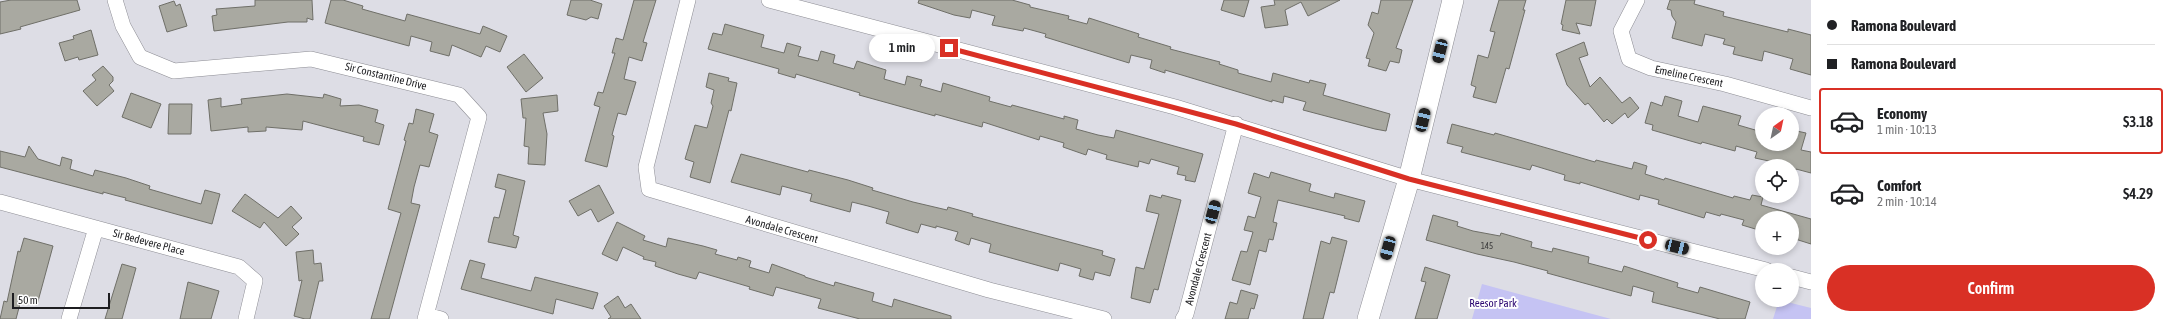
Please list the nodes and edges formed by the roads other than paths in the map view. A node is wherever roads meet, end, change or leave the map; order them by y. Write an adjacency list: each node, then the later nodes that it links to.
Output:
1 (115, 0): 14 (street, Sir Constantine Drive)
2 (688, 0): 18 (street, Avondale Crescent)
3 (769, 0): 7 (street)
4 (1453, 0): 8 (street)
5 (1637, 0): 6 (street, Emeline Crescent)
6 (1811, 108)
7 (1236, 124): 8 (street); 19 (street, Avondale Crescent)
8 (1409, 179): 11 (street); 20 (street)
9 (0, 202): 10 (street, Sir Bedevere Place)
10 (96, 228): 15 (street); 16 (street, Sir Bedevere Place)
11 (1755, 267)
12 (1799, 279): 13 (street)
13 (1811, 282)
14 (425, 317): 17 (street)
15 (68, 319)
16 (246, 319)
17 (441, 319)
18 (1104, 319)
19 (1183, 319)
20 (1368, 319)

